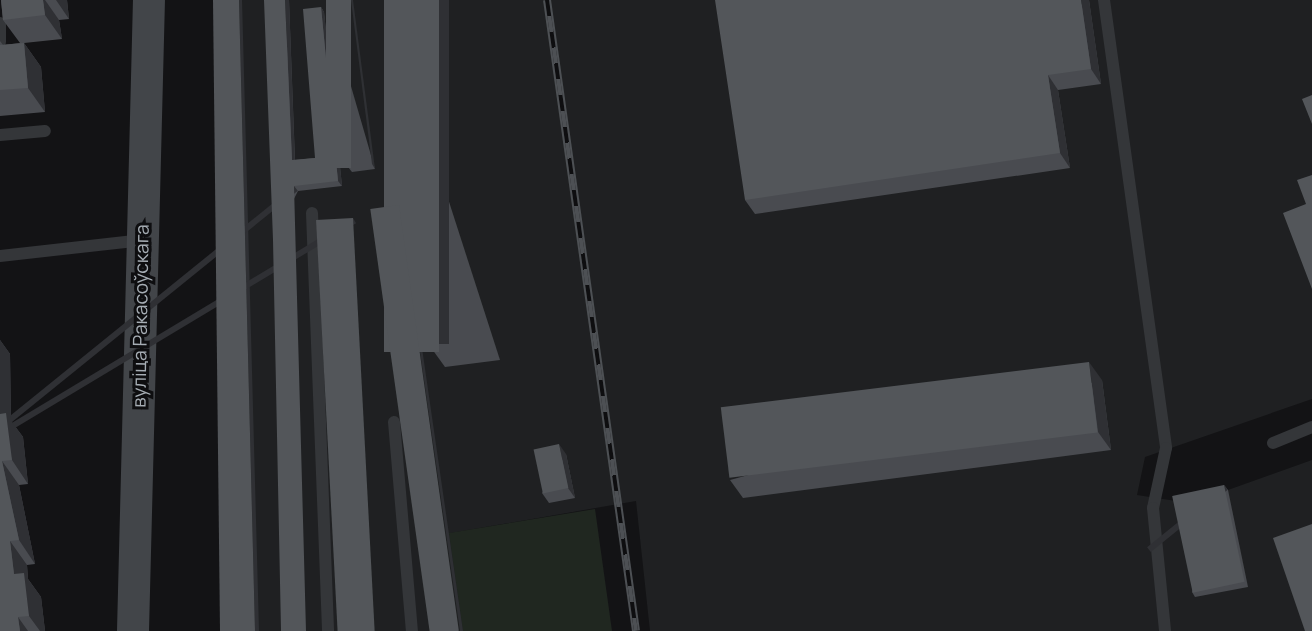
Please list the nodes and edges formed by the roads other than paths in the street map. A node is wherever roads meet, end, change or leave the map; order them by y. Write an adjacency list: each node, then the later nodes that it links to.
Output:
1 (149, 0): 8 (main road, вуліца Ракасоўскага)
2 (1104, 0): 16 (lane)
3 (0, 23): 4 (lane)
4 (0, 42)
5 (45, 131): 6 (lane)
6 (0, 135)
7 (312, 213): 14 (lane)
8 (143, 240): 9 (lane); 13 (main road, вуліца Ракасоўскага)
9 (0, 256)
10 (394, 422): 15 (lane)
11 (1312, 427): 12 (lane)
12 (1273, 443)
13 (133, 631)
14 (328, 631)
15 (412, 631)
16 (1165, 631)

